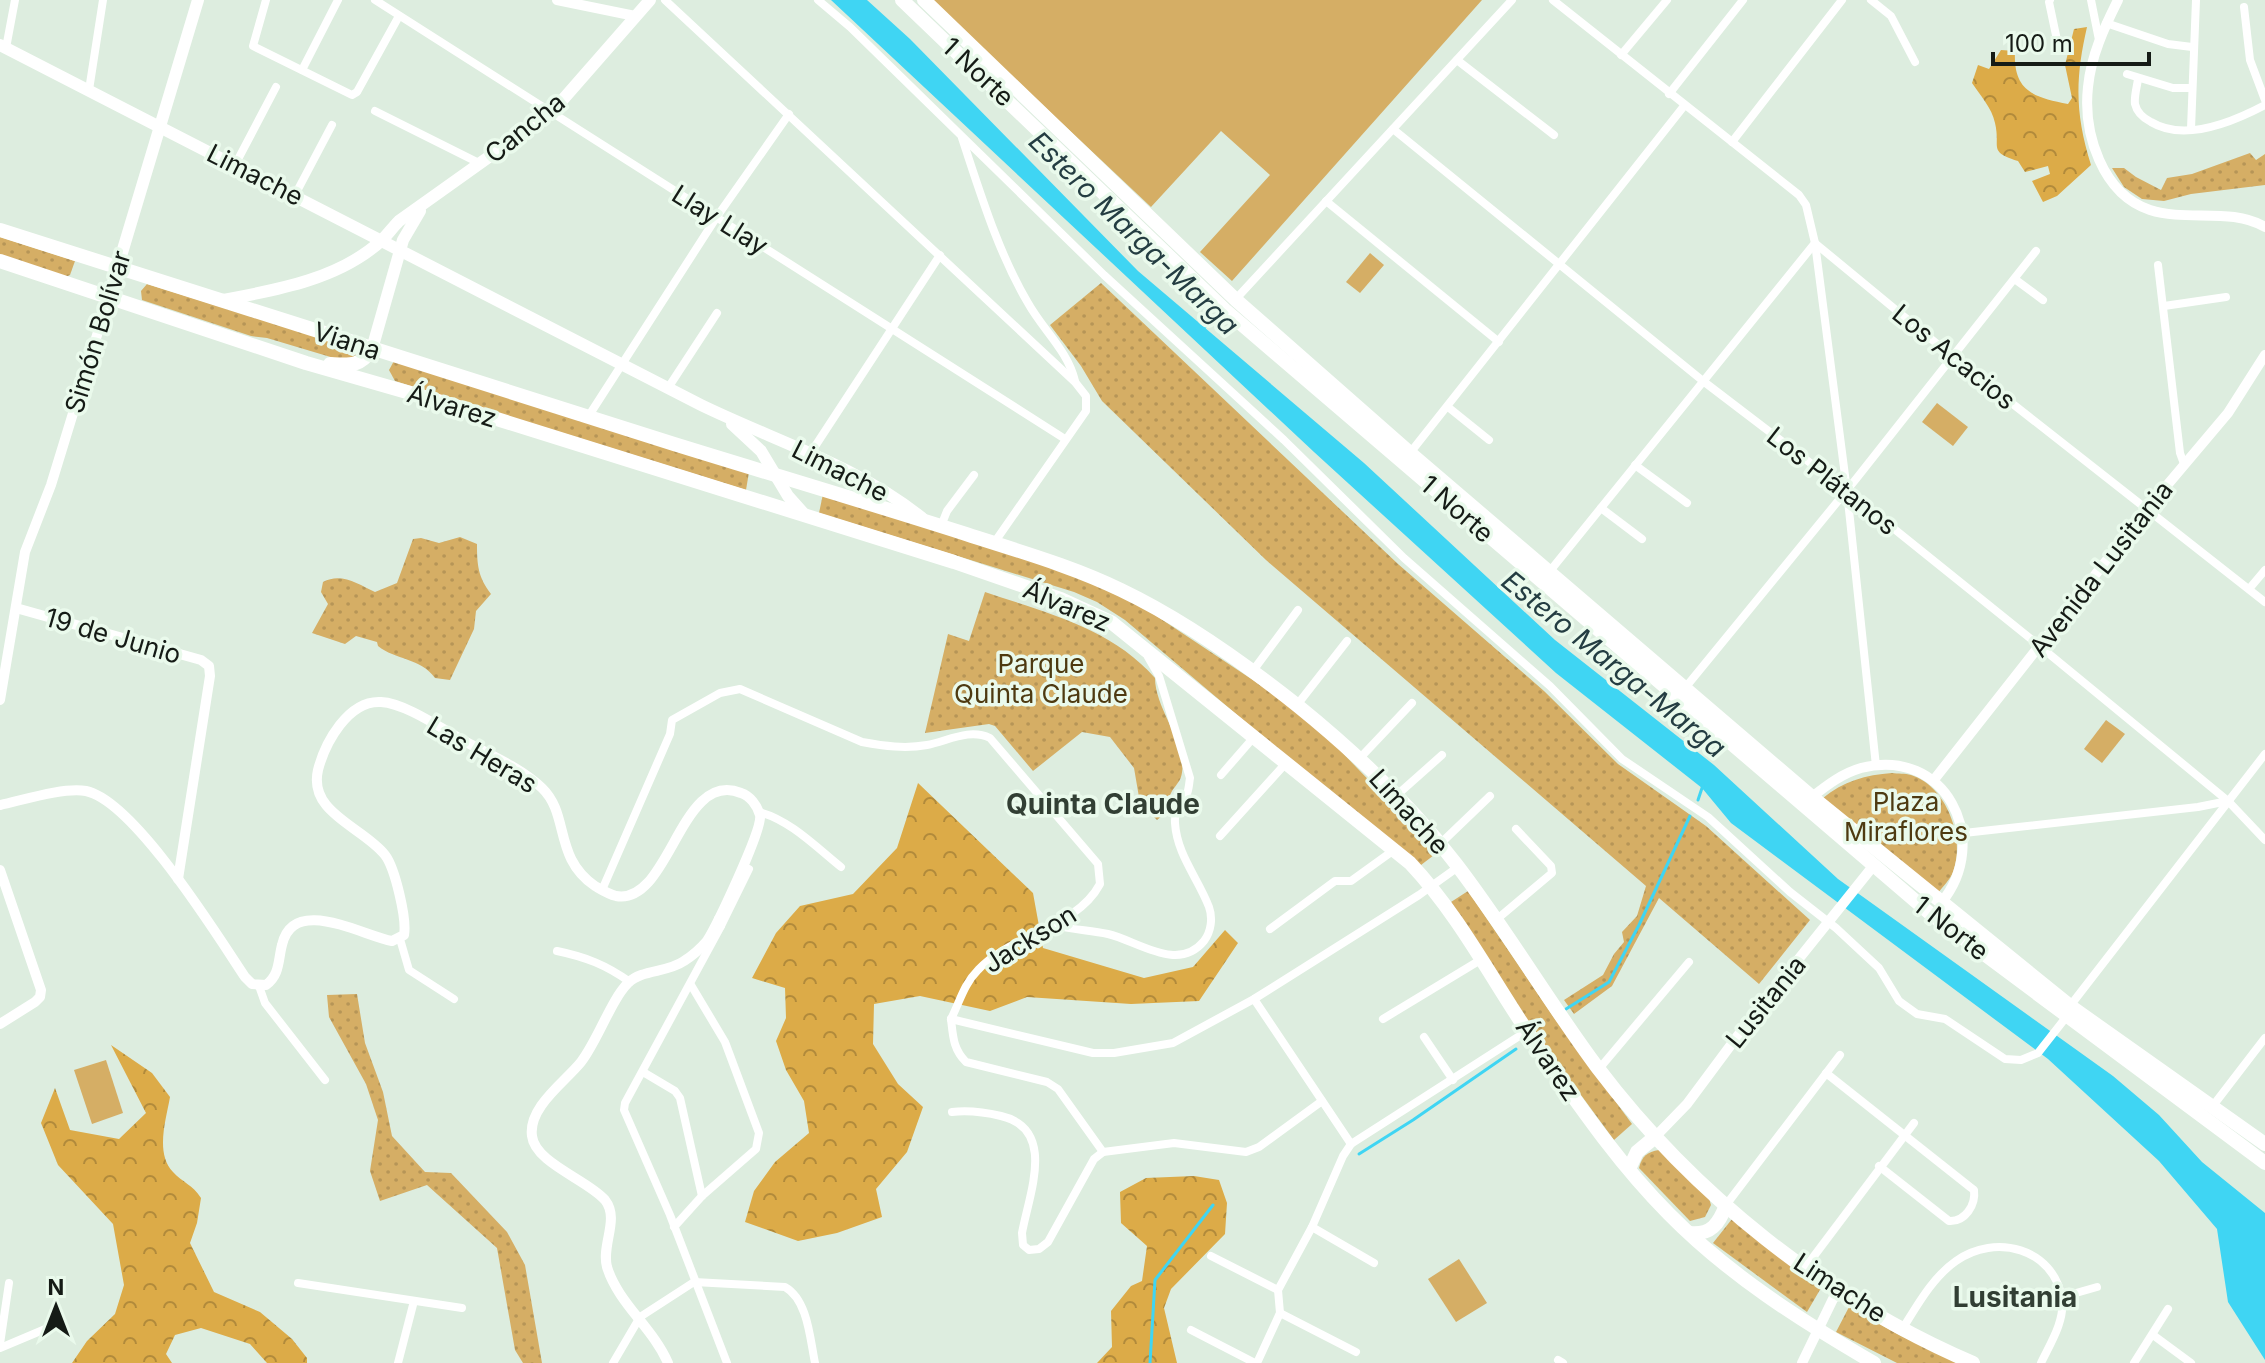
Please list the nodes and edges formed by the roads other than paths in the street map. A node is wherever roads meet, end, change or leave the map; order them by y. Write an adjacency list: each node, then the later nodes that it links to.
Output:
1 (15, 0): 32 (street)
2 (103, 0): 42 (street)
3 (198, 0): 50 (main road, Simón Bolívar)
4 (266, 0): 37 (street)
5 (338, 0): 37 (street)
6 (375, 0): 27 (street, Llay Llay)
7 (557, 0): 24 (street)
8 (650, 0): 28 (main road, Cancha)
9 (665, 0): 48 (street)
10 (818, 0): 54 (street)
11 (902, 0): 78 (main road, 1 Norte)
12 (924, 0): 78 (main road, 1 Norte)
13 (1512, 0): 35 (street)
14 (1553, 0): 34 (street)
15 (1667, 0): 34 (street)
16 (1743, 0): 43 (street)
17 (1825, 0): 25 (street)
18 (1842, 0): 25 (street)
19 (1871, 0): 36 (street)
20 (2050, 0): 30 (street)
21 (2091, 0): 31 (street)
22 (2118, 0): 29 (street)
23 (2196, 0): 33 (street)
24 (572, 1): 28 (street)
25 (1834, 7): 55 (street)
26 (2244, 7): 44 (street)
27 (399, 16): 37 (street); 47 (street, Llay Llay)
28 (635, 16): 47 (main road, Cancha)
29 (2106, 23): 31 (street); 33 (street)
30 (2057, 40)
31 (2100, 41): 62 (street)
32 (3, 46): 42 (main road, Limache)
33 (2192, 47): 41 (street)
34 (1621, 55): 43 (street)
35 (1457, 60): 51 (street); 53 (street)
36 (1915, 62)
37 (302, 70)
38 (2127, 74): 39 (street)
39 (2138, 79): 41 (street); 52 (street)
40 (276, 87): 57 (street)
41 (2192, 88): 52 (street)
42 (89, 90): 50 (main road, Limache)
43 (1669, 94): 45 (street)
44 (2265, 103): 52 (street)
45 (1684, 106): 55 (street); 70 (street)
46 (375, 111): 56 (street)
47 (552, 112): 56 (main road, Cancha); 61 (street, Llay Llay)
48 (789, 114): 61 (street); 68 (street)
49 (332, 125): 58 (street)
50 (160, 126): 57 (main road, Limache); 72 (main road, Simón Bolívar)
51 (1393, 129): 59 (street); 70 (street, Los Plátanos)
52 (2191, 129)
53 (1554, 135)
54 (961, 136): 90 (street); 173 (street)
55 (1732, 142): 65 (street)
56 (481, 164): 60 (main road, Cancha)
57 (235, 165): 58 (main road, Limache)
58 (295, 195): 64 (main road, Limache)
59 (1326, 201): 78 (street); 82 (street)
60 (421, 208): 64 (main road, Cancha); 66 (main road, Cancha)
61 (716, 218): 81 (street, Llay Llay); 87 (street)
62 (2265, 227)
63 (0, 230): 72 (main road, Viana)
64 (382, 240): 66 (main road, Limache); 77 (main road, Cancha)
65 (1815, 243): 85 (street, Los Acacios); 89 (street); 106 (street)
66 (401, 250): 83 (main road, Cancha); 87 (main road, Limache)
67 (2036, 251): 73 (street)
68 (940, 255): 81 (street); 90 (street)
69 (0, 261): 74 (main road, Álvarez)
70 (1560, 265): 82 (street); 89 (street, Los Plátanos)
71 (2158, 265): 79 (street)
72 (118, 267): 74 (main road, Simón Bolívar); 77 (main road, Viana)
73 (2016, 280): 76 (street); 85 (street)
74 (109, 296): 86 (main road, Álvarez); 119 (street, Simón Bolívar)
75 (2226, 297): 79 (street)
76 (2043, 300)
77 (220, 301): 83 (main road, Viana)
78 (1230, 305): 100 (main road, 1 Norte); 140 (main road, 1 Norte)
79 (2164, 306): 102 (street)
80 (717, 313): 91 (street)
81 (891, 328): 97 (street, Llay Llay); 101 (street)
82 (1499, 342): 93 (street)
83 (372, 349): 86 (main road); 88 (main road, Viana)
84 (2265, 355): 102 (street, Avenida Lusitania)
85 (1953, 357): 106 (street); 109 (street, Los Acacios)
86 (306, 363): 92 (main road, Álvarez)
87 (623, 365): 91 (main road, Limache); 95 (street)
88 (463, 378): 92 (main road); 95 (main road, Viana)
89 (1703, 381): 103 (street); 106 (street, Los Plátanos)
90 (1075, 382): 97 (street)
91 (668, 388): 94 (main road, Limache)
92 (452, 405): 110 (main road, Álvarez)
93 (1448, 407): 98 (street); 100 (street)
94 (724, 416): 96 (main road, Limache); 99 (main road, Limache)
95 (588, 417): 104 (main road, Viana)
96 (776, 438): 99 (main road); 101 (main road, Limache)
97 (1065, 439): 114 (street)
98 (1489, 440)
99 (761, 451): 104 (main road, Limache)
100 (1410, 453): 116 (main road, 1 Norte)
101 (810, 454): 111 (main road, Limache)
102 (2184, 464): 109 (street, Avenida Lusitania)
103 (1635, 465): 107 (street); 108 (street)
104 (775, 475): 110 (main road, Limache); 111 (main road, Viana)
105 (974, 475): 112 (street)
106 (1847, 491): 123 (street, Los Plátanos); 126 (street); 135 (street)
107 (1687, 503)
108 (1601, 508): 113 (street); 116 (street)
109 (2147, 509): 117 (street, Los Acacios); 123 (street, Avenida Lusitania)
110 (806, 517): 122 (main road, Álvarez)
111 (924, 520): 112 (main road, Limache)
112 (941, 526): 114 (main road, Limache)
113 (1642, 539)
114 (994, 543): 125 (main road, Limache)
115 (2265, 570): 117 (street)
116 (1550, 571): 126 (main road, 1 Norte)
117 (2249, 589): 118 (street, Los Acacios)
118 (2265, 602)
119 (16, 608): 124 (street, Simón Bolívar); 155 (street, 19 de Junio)
120 (1298, 610): 125 (street)
121 (1347, 641): 129 (street)
122 (1142, 645): 130 (main road, Álvarez); 162 (street)
123 (2040, 647): 137 (street, Avenida Lusitania); 141 (street, Los Plátanos)
124 (3, 668): 127 (street, Simón Bolívar)
125 (1252, 672): 129 (main road, Limache)
126 (1685, 688): 140 (main road, 1 Norte)
127 (0, 698)
128 (1412, 703): 133 (street)
129 (1297, 705): 133 (main road, Limache)
130 (1254, 737): 134 (main road, Álvarez); 136 (street)
131 (2265, 754): 141 (street)
132 (1442, 755): 138 (street)
133 (1360, 758): 138 (main road, Limache)
134 (1286, 763): 146 (street); 149 (main road, Álvarez)
135 (1876, 766): 137 (street); 140 (street)
136 (1221, 775)
137 (1933, 781): 145 (street)
138 (1397, 795): 148 (main road, Limache)
139 (1490, 796): 148 (street)
140 (1809, 801): 150 (main road, 1 Norte)
141 (2228, 801): 145 (street); 147 (street, Los Plátanos); 173 (street)
142 (0, 805): 155 (street)
143 (759, 812): 151 (street); 158 (street); 161 (street)
144 (1516, 829): 160 (street)
145 (1964, 833): 159 (street)
146 (1220, 836)
147 (2265, 840)
148 (1440, 844): 152 (main road, Limache)
149 (1394, 850): 157 (main road, Álvarez); 163 (street)
150 (1874, 865): 156 (main road, 1 Norte); 159 (main road, 1 Norte); 192 (street, Lusitania)
151 (841, 867)
152 (1458, 867): 157 (street); 160 (main road, Limache)
153 (749, 869): 161 (street)
154 (0, 870): 176 (street)
155 (178, 879): 170 (street)
156 (1893, 880): 159 (main road); 173 (main road, 1 Norte)
157 (1432, 886): 166 (main road, Álvarez); 172 (street)
158 (602, 890): 162 (street, Jackson); 164 (street, Las Heras)
159 (1941, 903): 173 (main road, 1 Norte)
160 (1496, 920): 181 (main road, Limache)
161 (719, 923): 168 (street); 169 (street)
162 (1054, 925): 174 (street, Jackson)
163 (1270, 929)
164 (400, 939): 170 (street); 171 (street)
165 (557, 951): 168 (street)
166 (1482, 959): 175 (street); 177 (main road, Álvarez)
167 (1689, 962): 181 (street)
168 (630, 982): 218 (street)
169 (691, 985): 182 (street); 199 (street)
170 (259, 986): 184 (street)
171 (454, 999)
172 (1254, 999): 174 (street); 186 (street)
173 (2068, 1011): 187 (main road, 1 Norte); 189 (main road, 1 Norte)
174 (951, 1019): 195 (street)
175 (1383, 1019)
176 (0, 1024)
177 (1527, 1031): 185 (street); 198 (main road, Álvarez)
178 (1424, 1037): 185 (street)
179 (2265, 1038): 187 (street)
180 (1840, 1055): 183 (street)
181 (1599, 1069): 192 (main road, Limache)
182 (643, 1072): 199 (street); 201 (street)
183 (1826, 1073): 191 (street); 200 (street)
184 (325, 1080)
185 (1453, 1080): 193 (street)
186 (1322, 1101): 193 (street); 195 (street)
187 (2212, 1106): 189 (street); 194 (main road, 1 Norte)
188 (952, 1112): 195 (street)
189 (2203, 1119): 196 (main road, 1 Norte)
190 (1914, 1123): 191 (street)
191 (1905, 1134): 197 (street); 197 (street)
192 (1655, 1137): 198 (main road); 200 (main road, Limache)
193 (1351, 1144): 202 (street)
194 (2265, 1144)
195 (1103, 1152)
196 (2265, 1163)
197 (1879, 1166): 206 (street)
198 (1629, 1169): 203 (main road, Álvarez)
199 (702, 1196): 201 (street)
200 (1726, 1205): 203 (main road); 206 (main road, Limache)
201 (674, 1227): 207 (street)
202 (1312, 1227): 205 (street); 211 (street)
203 (1690, 1233): 222 (main road, Álvarez)
204 (1211, 1256): 211 (street)
205 (1374, 1263)
206 (1805, 1268): 212 (main road, Limache)
207 (694, 1282): 218 (street); 229 (street); 230 (street)
208 (9, 1283): 224 (street)
209 (298, 1283): 214 (street)
210 (2097, 1287): 213 (street)
211 (1278, 1290): 217 (street)
212 (1841, 1292): 220 (main road, Limache); 222 (street)
213 (2062, 1297): 220 (street); 235 (street)
214 (414, 1301): 215 (street); 226 (street)
215 (462, 1308)
216 (2168, 1309): 223 (street)
217 (1280, 1313): 225 (street); 231 (street)
218 (640, 1317): 227 (street); 228 (street)
219 (50, 1327): 224 (street)
220 (1903, 1328): 234 (main road, Limache)
221 (1191, 1330): 231 (street)
222 (1818, 1330): 232 (street); 233 (main road, Álvarez)
223 (2153, 1335): 236 (street); 237 (street)
224 (0, 1346)
225 (1356, 1352)
226 (398, 1363)
227 (613, 1363)
228 (668, 1363)
229 (727, 1363)
230 (815, 1363)
231 (1256, 1363)
232 (1802, 1363)
233 (1874, 1363)
234 (1973, 1363)
235 (2041, 1363)
236 (2134, 1363)
237 (2191, 1363)

